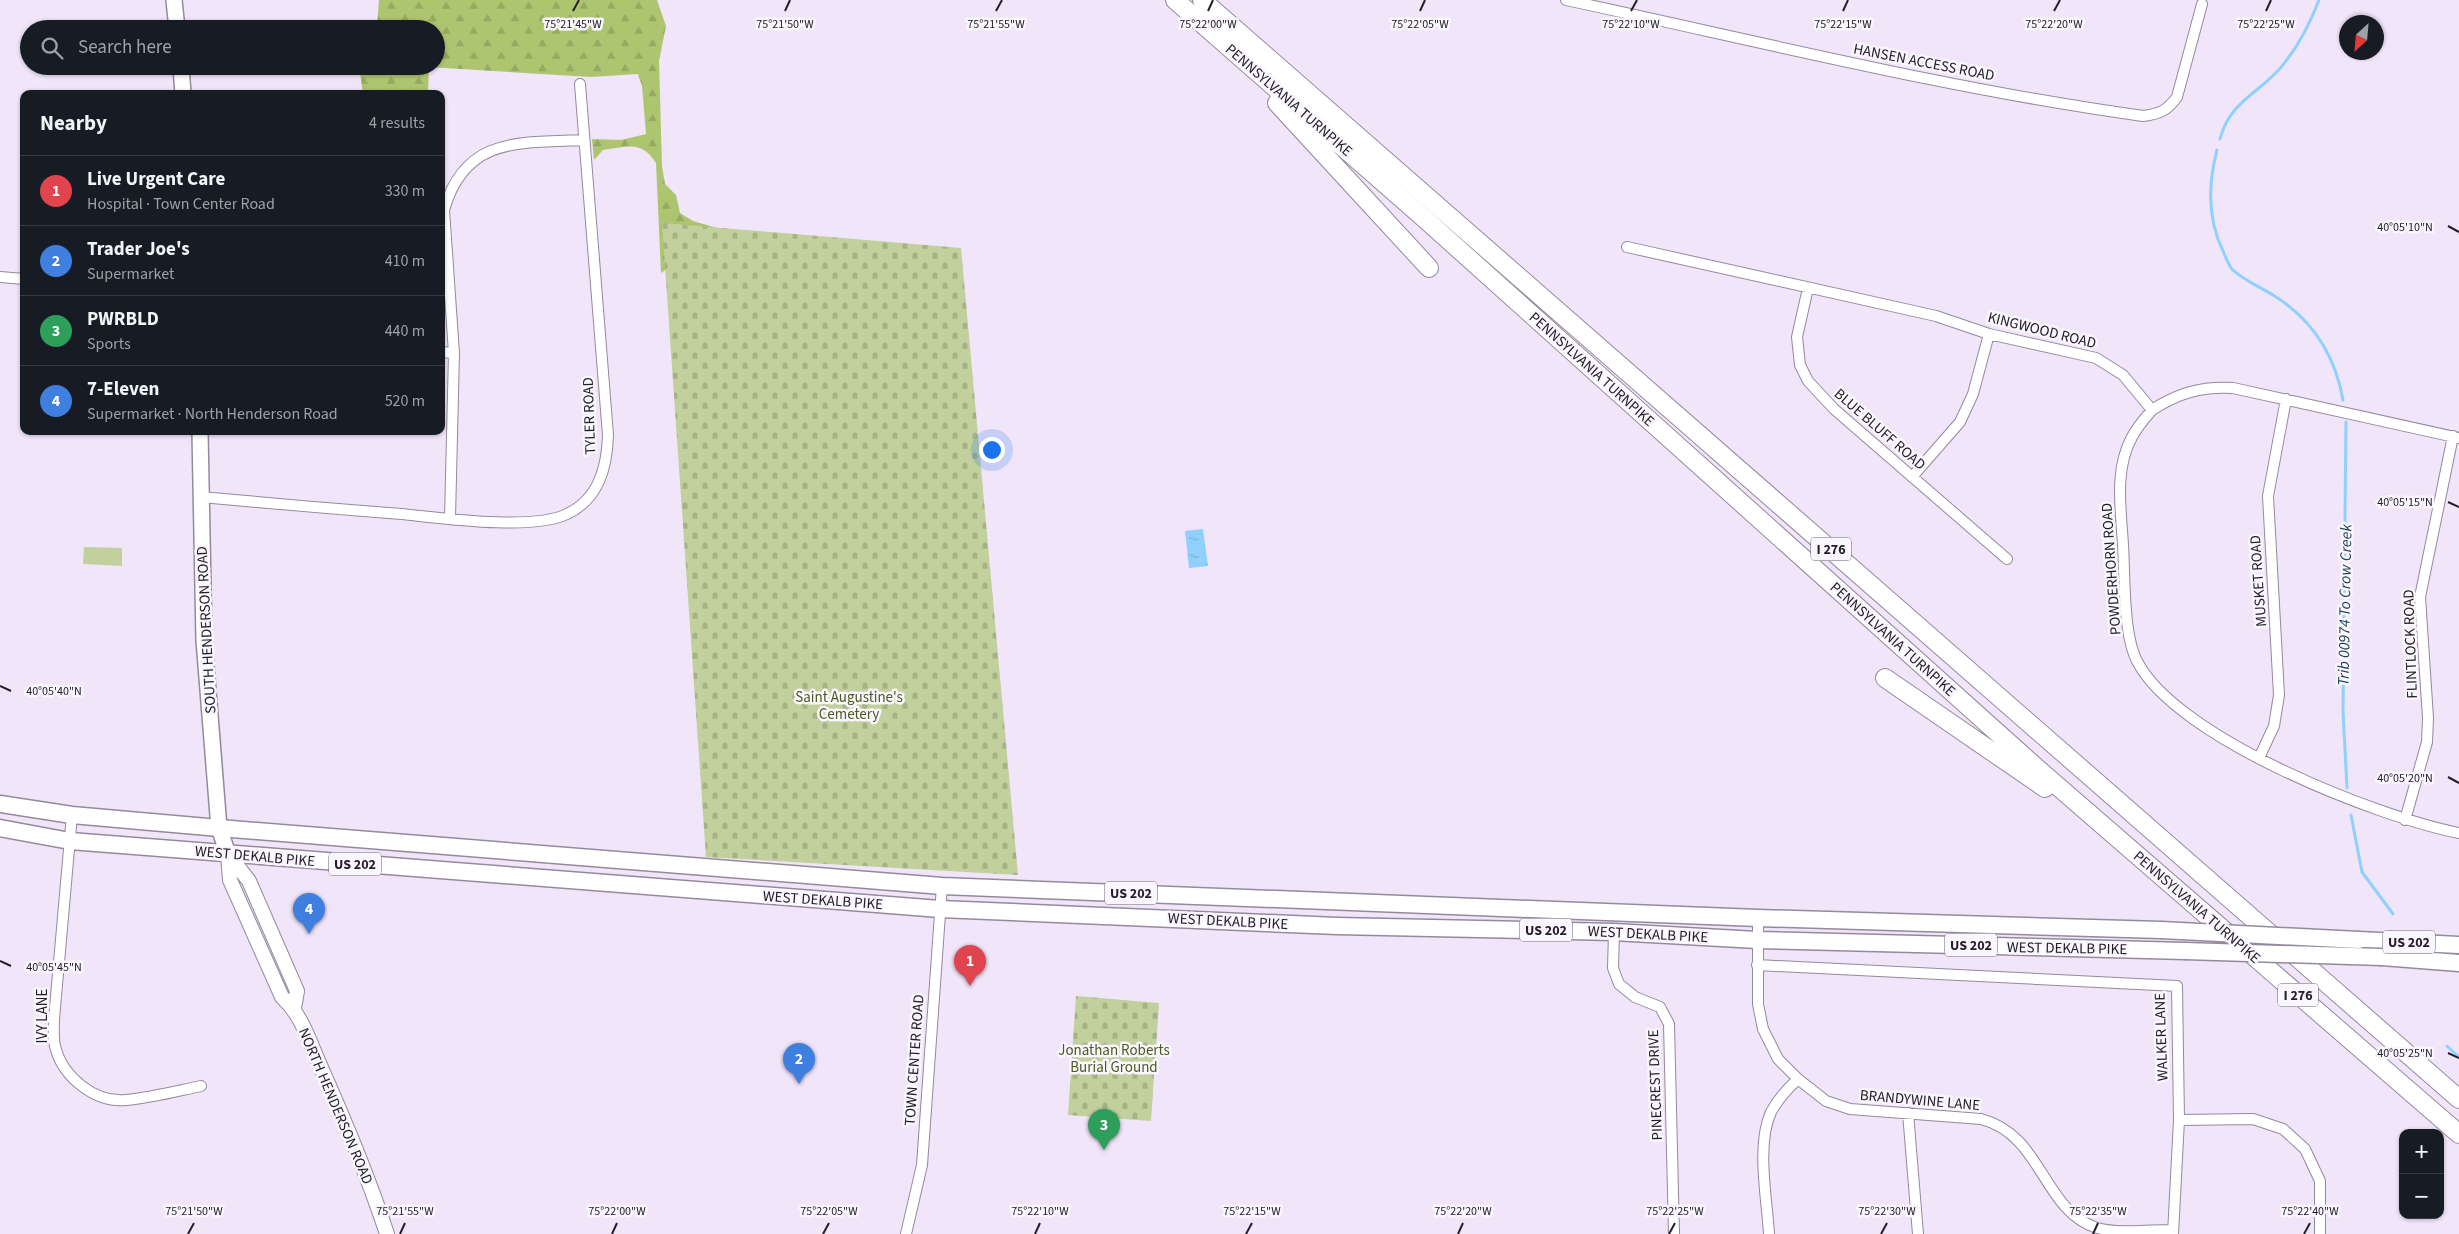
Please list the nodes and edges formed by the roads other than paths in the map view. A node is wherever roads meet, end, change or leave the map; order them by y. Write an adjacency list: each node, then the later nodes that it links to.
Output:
1 (174, 0): 6 (main road)
2 (1175, 0): 7 (highway, PENNSYLVANIA TURNPIKE / I 276)
3 (1202, 0): 55 (highway, PENNSYLVANIA TURNPIKE / I 276)
4 (1566, 0): 5 (street, HANSEN ACCESS ROAD)
5 (2202, 4)
6 (176, 20)
7 (1217, 38): 15 (highway); 40 (highway, PENNSYLVANIA TURNPIKE / I 276)
8 (182, 75): 10 (main road)
9 (580, 84): 11 (street, TYLER ROAD)
10 (183, 90)
11 (584, 140): 12 (street); 28 (street, TYLER ROAD)
12 (445, 207)
13 (445, 224): 21 (street)
14 (1627, 247): 18 (street, KINGWOOD ROAD)
15 (1429, 268)
16 (0, 277): 17 (street)
17 (20, 279)
18 (1808, 288): 19 (street, KINGWOOD ROAD); 26 (street, BLUE BLUFF ROAD)
19 (1989, 334): 23 (street, KINGWOOD ROAD); 26 (street)
20 (445, 352): 21 (street)
21 (454, 353): 28 (street)
22 (2286, 399): 23 (street); 25 (street); 31 (street, MUSKET ROAD)
23 (2152, 410): 31 (street, POWDERHORN ROAD)
24 (200, 435): 27 (main road, SOUTH HENDERSON ROAD)
25 (2456, 437): 34 (street, FLINTLOCK ROAD)
26 (1912, 477): 29 (street, BLUE BLUFF ROAD)
27 (201, 497): 28 (street, TYLER ROAD); 36 (main road, SOUTH HENDERSON ROAD)
28 (450, 518)
29 (2007, 559)
30 (1885, 678): 40 (highway)
31 (2259, 758): 34 (street, POWDERHORN ROAD)
32 (0, 804): 33 (highway, WEST DEKALB PIKE / US 202)
33 (72, 815): 36 (highway, WEST DEKALB PIKE / US 202); 38 (street, IVY LANE)
34 (2405, 820): 37 (street, POWDERHORN ROAD)
35 (0, 828): 38 (highway, WEST DEKALB PIKE / US 202)
36 (219, 828): 39 (main road, NORTH HENDERSON ROAD); 41 (highway, WEST DEKALB PIKE / US 202)
37 (2459, 833)
38 (70, 841): 39 (highway, WEST DEKALB PIKE / US 202); 54 (street, IVY LANE)
39 (228, 854): 43 (highway, WEST DEKALB PIKE / US 202); 60 (main road, NORTH HENDERSON ROAD)
40 (2137, 856): 58 (highway, PENNSYLVANIA TURNPIKE / I 276)
41 (620, 860): 42 (highway, WEST DEKALB PIKE / US 202); 43 (highway)
42 (674, 866): 44 (highway); 45 (highway, WEST DEKALB PIKE / US 202)
43 (531, 877): 44 (highway, WEST DEKALB PIKE / US 202)
44 (605, 884): 46 (highway, WEST DEKALB PIKE / US 202)
45 (942, 886): 46 (street, TOWN CENTER ROAD); 47 (highway, WEST DEKALB PIKE / US 202)
46 (940, 909): 48 (highway, WEST DEKALB PIKE / US 202); 61 (street, TOWN CENTER ROAD)
47 (1758, 918): 49 (street, BRANDYWINE LANE); 50 (highway, WEST DEKALB PIKE / US 202, bridge)
48 (1614, 932): 49 (highway, WEST DEKALB PIKE / US 202); 62 (street, PINECREST DRIVE)
49 (1757, 940): 51 (highway, WEST DEKALB PIKE / US 202, bridge); 52 (street, BRANDYWINE LANE)
50 (2459, 945)
51 (2459, 963)
52 (1757, 965): 53 (street, BRANDYWINE LANE); 57 (street, WALKER LANE)
53 (1798, 1079): 56 (street, BRANDYWINE LANE); 63 (street)
54 (201, 1086)
55 (2459, 1099)
56 (1908, 1113): 59 (street, BRANDYWINE LANE); 64 (street)
57 (2179, 1120): 59 (street, WALKER LANE); 65 (street)
58 (2459, 1134)
59 (2173, 1232)
60 (387, 1234)
61 (906, 1234)
62 (1674, 1234)
63 (1769, 1234)
64 (1918, 1234)
65 (2320, 1234)

